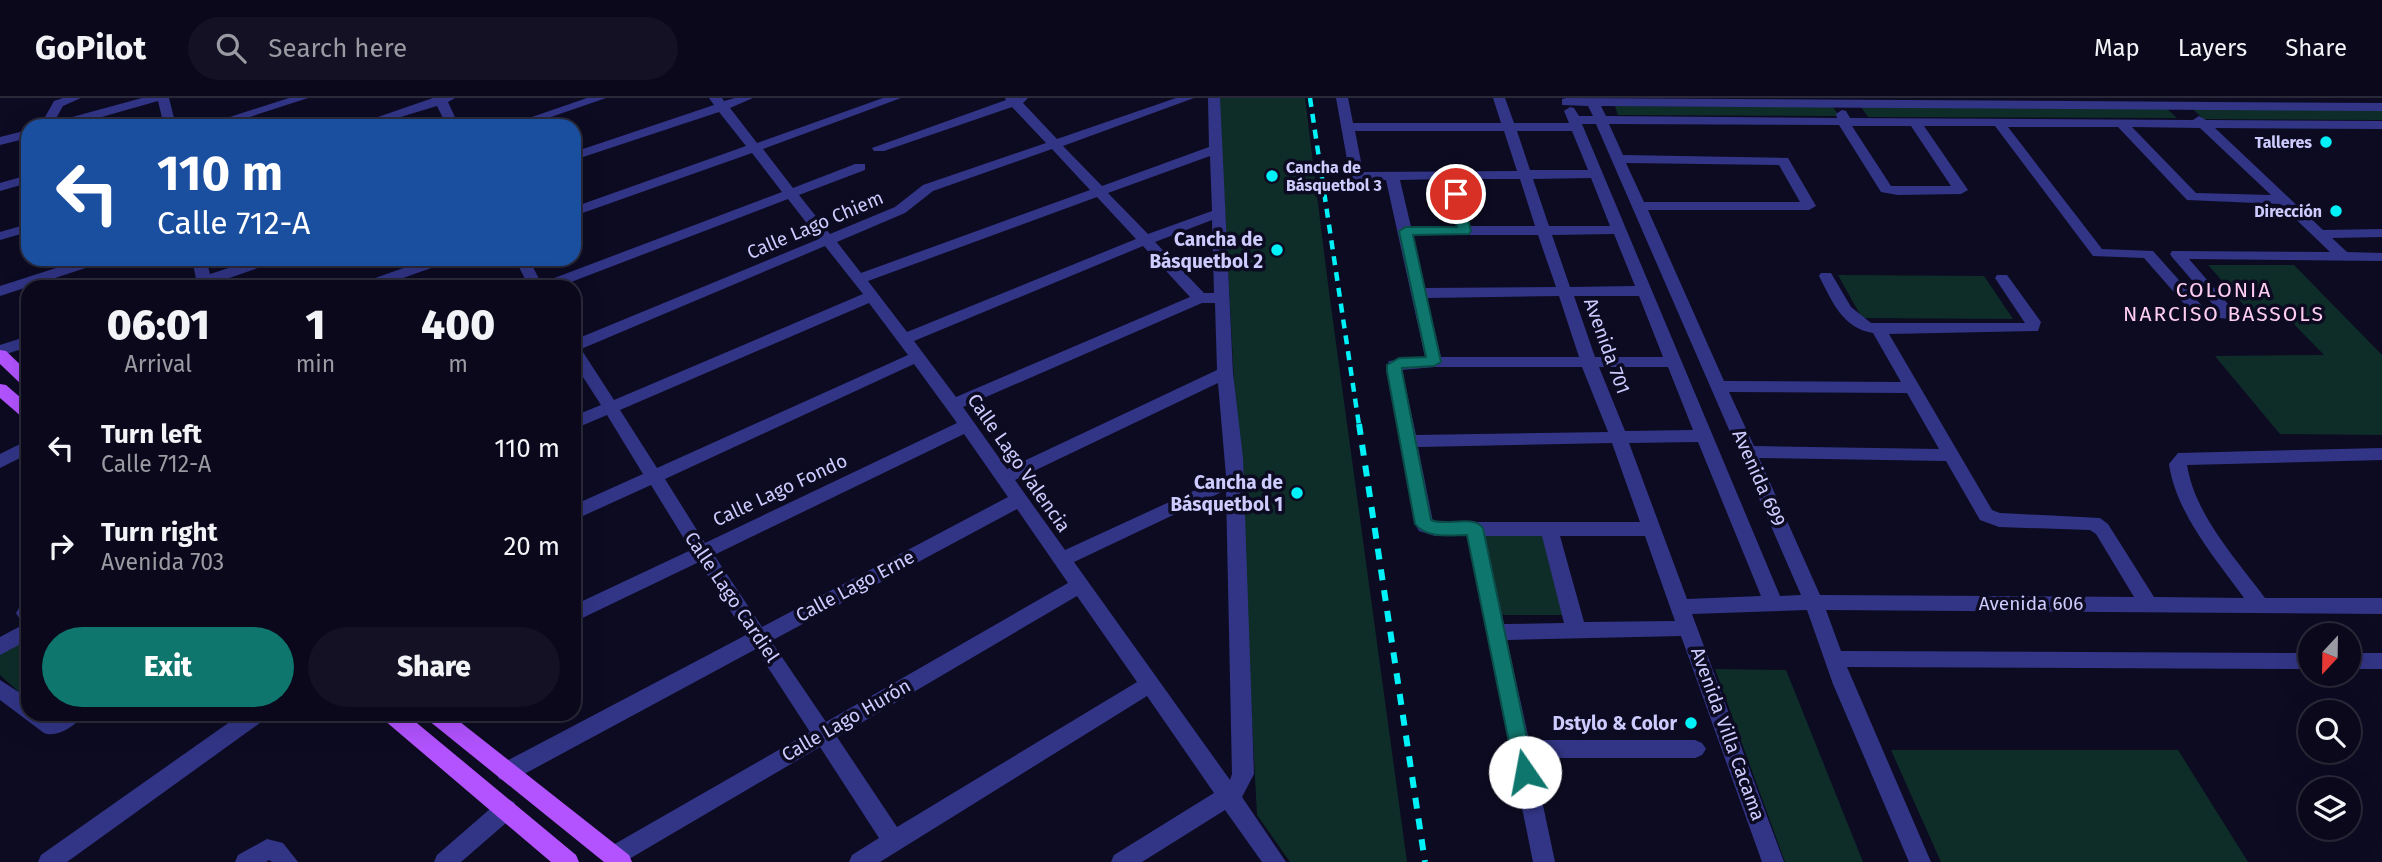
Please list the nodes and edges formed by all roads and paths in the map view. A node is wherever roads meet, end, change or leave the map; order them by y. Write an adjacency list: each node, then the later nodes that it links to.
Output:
1 (75, 98): 22 (street)
2 (156, 98): 23 (street)
3 (163, 98): 24 (street)
4 (302, 98): 25 (street)
5 (600, 98): 28 (street)
6 (747, 98): 17 (street)
7 (895, 98): 42 (street)
8 (1188, 98): 41 (street, Calle Lago Chiem)
9 (1214, 98): 44 (street)
10 (1342, 98): 38 (street)
11 (1499, 98): 37 (street, Avenida 701)
12 (443, 99): 26 (street); 27 (street)
13 (1017, 99): 41 (street); 43 (street)
14 (1565, 100): 15 (street); 33 (street, Avenida 699)
15 (1591, 100): 16 (street); 29 (street, Avenida 699)
16 (1730, 100): 19 (street)
17 (718, 102): 42 (street, Calle Lago Valencia); 45 (street)
18 (2265, 102): 20 (street); 21 (street)
19 (1836, 103): 20 (street); 30 (street)
20 (2179, 106): 35 (street)
21 (2382, 107)
22 (50, 119)
23 (80, 119)
24 (168, 119)
25 (232, 119)
26 (380, 119)
27 (450, 119)
28 (534, 119)
29 (1600, 120): 30 (street); 33 (street); 46 (street, Avenida 699)
30 (1846, 121): 31 (street); 31 (street)
31 (1915, 122): 32 (street)
32 (1998, 122): 34 (street); 70 (street)
33 (1575, 123): 37 (street); 49 (street, Avenida 699)
34 (2121, 123): 35 (street); 56 (street)
35 (2204, 124): 36 (street); 56 (street)
36 (2382, 125)
37 (1508, 126): 38 (street); 48 (street, Avenida 701)
38 (1349, 127): 50 (street)
39 (21, 136): 40 (street)
40 (0, 141)
41 (1055, 143): 54 (street); 69 (street, Calle Lago Chiem)
42 (754, 148): 55 (street, Calle Lago Valencia); 58 (street)
43 (879, 148)
44 (1217, 149): 54 (street); 59 (street)
45 (581, 153)
46 (1618, 159): 57 (street, Avenida 699); 57 (street)
47 (860, 167): 55 (street)
48 (1525, 174): 49 (street); 51 (street); 61 (street, Avenida 701)
49 (1596, 174): 62 (street, Avenida 699)
50 (1392, 176): 51 (street); 63 (street)
51 (1452, 176): 64 (street)
52 (21, 181): 53 (street)
53 (0, 187)
54 (1100, 192): 68 (street); 77 (street)
55 (790, 193): 69 (street, Calle Lago Valencia); 81 (street)
56 (2282, 200): 66 (street)
57 (1639, 206): 102 (street, Avenida 699)
58 (581, 210)
59 (1219, 213): 68 (street); 89 (street)
60 (21, 230): 67 (street)
61 (1544, 230): 62 (street); 64 (street); 84 (street, Avenida 701)
62 (1619, 230): 85 (street, Avenida 699)
63 (1406, 231): 64 (street); 86 (street)
64 (1465, 231)
65 (2382, 233): 66 (street)
66 (2320, 234): 70 (street)
67 (0, 236)
68 (1146, 240): 88 (street); 91 (street)
69 (827, 242): 77 (street, Calle Lago Valencia); 93 (street, Calle Lago Chiem)
70 (2344, 257): 71 (street)
71 (2382, 257)
72 (77, 266): 78 (street)
73 (252, 266): 79 (street)
74 (423, 266): 80 (street)
75 (1826, 276): 90 (street)
76 (2002, 278): 90 (street)
77 (858, 279): 87 (street, Calle Lago Valencia)
78 (34, 280)
79 (215, 280)
80 (383, 280)
81 (562, 280)
82 (21, 284): 83 (street)
83 (0, 291)
84 (1564, 291): 85 (street); 86 (street); 97 (street, Avenida 701)
85 (1644, 291): 99 (street, Avenida 699)
86 (1420, 293): 98 (street)
87 (872, 296): 91 (street, Calle Lago Valencia); 107 (street)
88 (1200, 298): 89 (street); 105 (street)
89 (1224, 298): 100 (street)
90 (1878, 329): 103 (street)
91 (904, 339): 95 (street, Calle Lago Valencia)
92 (21, 344): 94 (street)
93 (581, 345)
94 (0, 353): 101 (main road)
95 (917, 357): 105 (street, Calle Lago Valencia); 118 (street)
96 (581, 359): 107 (street, Calle Lago Cardiel)
97 (1588, 361): 98 (street); 99 (street); 110 (street, Avenida 701)
98 (1434, 362): 112 (street)
99 (1674, 362): 111 (street, Avenida 699)
100 (1225, 373): 119 (street); 120 (street)
101 (21, 374)
102 (1718, 386): 103 (street); 114 (street, Avenida 699)
103 (1910, 388): 116 (street)
104 (0, 389): 106 (main road)
105 (953, 405): 109 (street, Calle Lago Valencia)
106 (21, 407)
107 (611, 407): 108 (street); 118 (street, Calle Lago Cardiel)
108 (581, 420)
109 (967, 425): 119 (street, Calle Lago Valencia); 126 (street, Calle Lago Fondo)
110 (1619, 436): 111 (street); 112 (street); 125 (street, Avenida 701)
111 (1704, 436): 130 (street, Avenida 699)
112 (1408, 441): 123 (street)
113 (21, 450): 117 (street)
114 (1748, 452): 116 (street); 129 (street, Avenida 699)
115 (2382, 454): 132 (street)
116 (1950, 455): 131 (street)
117 (0, 462)
118 (654, 477): 122 (street); 126 (street, Calle Lago Cardiel)
119 (1004, 478): 121 (street, Calle Lago Valencia)
120 (1234, 480): 127 (street); 158 (street)
121 (1018, 500): 127 (street, Calle Lago Valencia); 140 (street, Calle Lago Erne)
122 (581, 510)
123 (1474, 528): 124 (street); 139 (street)
124 (1549, 529): 125 (street); 138 (street)
125 (1651, 529): 134 (street, Avenida 701)
126 (701, 551): 135 (street, Calle Lago Fondo); 140 (street, Calle Lago Cardiel)
127 (1061, 560): 128 (street, Calle Lago Valencia)
128 (1078, 586): 146 (street, Calle Lago Valencia); 154 (street, Calle Lago Hurón)
129 (1814, 602): 130 (street, Avenida 606); 131 (street, Avenida 606); 142 (street, Avenida 699)
130 (1773, 603): 134 (street, Avenida 606)
131 (2148, 604): 132 (street, Avenida 606)
132 (2260, 605): 133 (street, Avenida 606)
133 (2382, 606)
134 (1681, 607): 137 (street, Avenida Villa Cacama)
135 (581, 611)
136 (21, 625): 141 (street)
137 (1689, 628): 138 (street); 171 (street, Avenida Villa Cacama)
138 (1576, 630): 139 (street)
139 (1496, 632): 156 (street)
140 (759, 636): 154 (street, Calle Lago Cardiel); 157 (street, Calle Lago Erne)
141 (0, 647)
142 (1835, 659): 143 (street); 172 (street, Avenida 699)
143 (2298, 661)
144 (2361, 661): 145 (street)
145 (2382, 661)
146 (1148, 685): 158 (street, Calle Lago Valencia); 160 (street)
147 (0, 688): 148 (street)
148 (21, 704)
149 (43, 721): 150 (street)
150 (61, 721)
151 (247, 721): 162 (street)
152 (399, 721): 159 (main road)
153 (444, 721): 157 (main road)
154 (822, 733): 160 (street, Calle Lago Cardiel); 161 (street, Calle Lago Hurón)
155 (1695, 749): 156 (street)
156 (1520, 750): 170 (street)
157 (507, 772): 161 (main road)
158 (1227, 797): 168 (street); 169 (street, Calle Lago Valencia)
159 (506, 809): 165 (street); 166 (main road)
160 (894, 841): 167 (street)
161 (618, 859)
162 (49, 862)
163 (246, 862): 164 (street)
164 (287, 862)
165 (445, 862)
166 (568, 862)
167 (860, 862)
168 (1122, 862)
169 (1275, 862)
170 (1544, 862)
171 (1773, 862)
172 (1920, 862)

